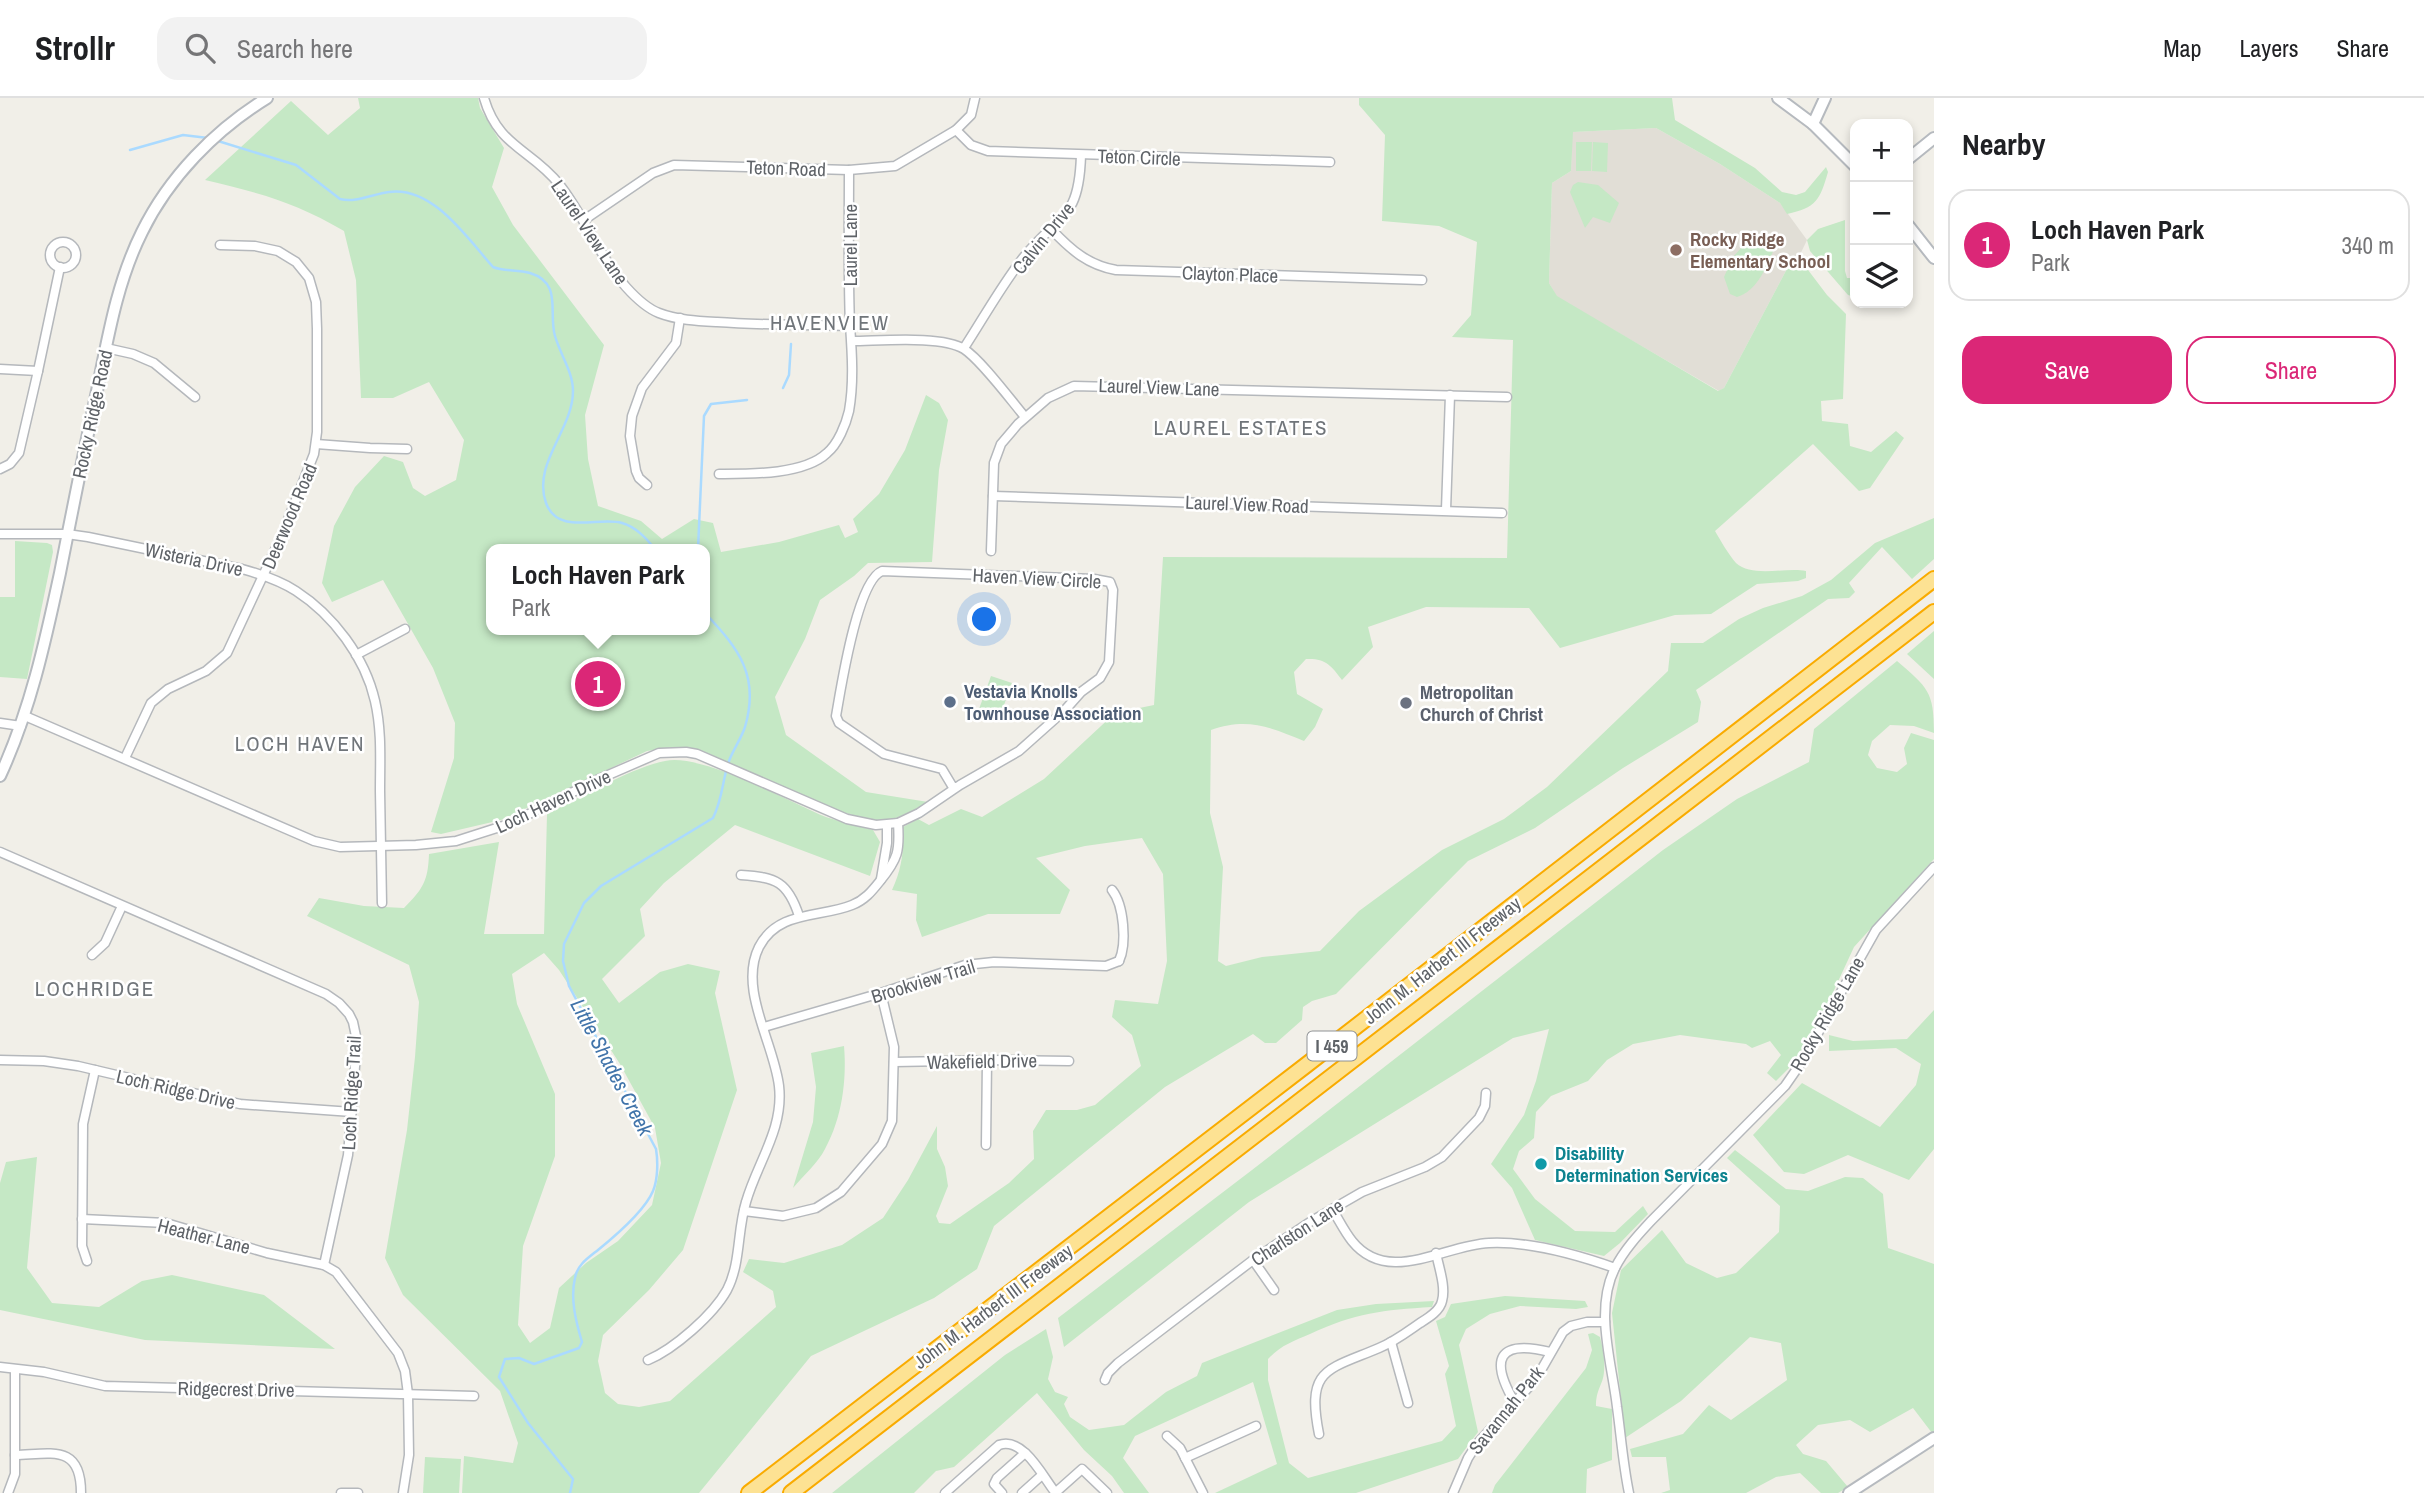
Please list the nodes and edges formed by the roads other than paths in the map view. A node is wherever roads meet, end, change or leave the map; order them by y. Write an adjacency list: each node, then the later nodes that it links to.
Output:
1 (267, 98): 24 (main road, Rocky Ridge Road)
2 (484, 98): 14 (street, Laurel View Lane)
3 (975, 98): 7 (street, Teton Road)
4 (1778, 98): 6 (main road)
5 (1825, 98): 6 (main road)
6 (1813, 124): 11 (main road)
7 (956, 130): 9 (street, Teton Circle); 13 (street, Teton Road)
8 (1934, 138): 10 (main road)
9 (1081, 155): 12 (street, Teton Circle); 15 (street, Calvin Drive)
10 (1913, 155)
11 (1850, 161)
12 (1330, 162)
13 (849, 170): 14 (street, Teton Road); 22 (street, Laurel Lane)
14 (584, 220): 21 (street, Laurel View Lane)
15 (1052, 230): 20 (street, Clayton Place); 25 (street, Calvin Drive)
16 (1913, 231): 18 (main road)
17 (219, 246): 32 (street, Deerwood Road)
18 (1934, 258)
19 (60, 267): 27 (street)
20 (1422, 280)
21 (680, 318): 22 (street, Laurel View Lane); 36 (street)
22 (850, 326): 23 (street, Laurel Lane)
23 (852, 341): 25 (street); 35 (street, Laurel Lane)
24 (106, 348): 29 (street); 41 (main road, Rocky Ridge Road)
25 (964, 348): 31 (street)
26 (0, 369): 27 (street)
27 (38, 371): 34 (street)
28 (1450, 395): 30 (street, Laurel View Lane); 31 (street, Laurel View Lane); 38 (street)
29 (195, 397)
30 (1507, 397)
31 (1025, 417): 37 (street, Laurel View Lane)
32 (316, 444): 33 (street); 43 (street, Deerwood Road)
33 (407, 449)
34 (0, 469)
35 (719, 474)
36 (647, 485)
37 (993, 496): 38 (street, Laurel View Road); 42 (street)
38 (1446, 510): 39 (street, Laurel View Road)
39 (1502, 513)
40 (0, 534): 41 (street, Wisteria Drive)
41 (68, 534): 43 (street, Wisteria Drive); 48 (main road, Rocky Ridge Road)
42 (991, 551)
43 (264, 576): 47 (street, Wisteria Drive); 50 (street, Deerwood Road)
44 (1934, 579): 108 (highway, John M. Harbert III Freeway / I 459)
45 (1934, 612): 109 (highway, John M. Harbert III Freeway / I 459)
46 (405, 628): 47 (street)
47 (356, 655): 55 (street, Wisteria Drive)
48 (23, 721): 49 (street, Loch Haven Drive); 50 (street, Loch Haven Drive); 51 (main road, Rocky Ridge Road)
49 (0, 723)
50 (125, 758): 55 (street, Loch Haven Drive)
51 (0, 776)
52 (954, 789): 52 (street, Haven View Circle); 53 (street, Loch Haven Drive)
53 (898, 823): 54 (street, Loch Haven Drive); 59 (street)
54 (887, 825): 55 (street, Loch Haven Drive); 59 (street)
55 (381, 846): 61 (street, Wisteria Drive)
56 (0, 852): 62 (street, Loch Ridge Trail)
57 (1934, 867): 82 (street, Rocky Ridge Lane)
58 (741, 875): 63 (street)
59 (880, 882): 63 (street)
60 (1112, 890): 65 (street, Brookview Trail)
61 (382, 903)
62 (122, 906): 64 (street); 73 (street, Loch Ridge Trail)
63 (799, 916): 66 (street)
64 (92, 955)
65 (881, 993): 66 (street, Brookview Trail); 70 (street)
66 (764, 1027): 76 (street)
67 (0, 1060): 71 (street, Loch Ridge Drive)
68 (987, 1060): 69 (street, Wakefield Drive); 70 (street, Wakefield Drive); 74 (street)
69 (1069, 1061)
70 (894, 1062): 76 (street)
71 (95, 1070): 73 (street, Loch Ridge Drive); 77 (street)
72 (1486, 1093): 75 (street, Charlston Lane)
73 (352, 1112): 81 (street, Loch Ridge Trail)
74 (986, 1145)
75 (1332, 1209): 78 (street); 79 (street, Charlston Lane)
76 (744, 1211): 87 (street)
77 (82, 1219): 80 (street); 81 (street, Heather Lane)
78 (1436, 1253): 82 (street); 85 (street)
79 (1253, 1260): 83 (street); 90 (street, Charlston Lane)
80 (87, 1261)
81 (324, 1265): 91 (street)
82 (1615, 1268): 84 (street, Rocky Ridge Lane)
83 (1274, 1290)
84 (1605, 1322): 86 (street, Savannah Park); 117 (street, Rocky Ridge Lane)
85 (1391, 1342): 93 (street); 96 (street)
86 (1550, 1352): 94 (street, Savannah Park); 94 (street)
87 (648, 1360)
88 (0, 1367): 89 (street, Ridgecrest Drive)
89 (15, 1370): 91 (street, Ridgecrest Drive); 100 (street)
90 (1105, 1380)
91 (408, 1394): 92 (street, Ridgecrest Drive); 107 (street)
92 (474, 1396)
93 (1408, 1403)
94 (1515, 1403): 116 (street, Savannah Park)
95 (1256, 1426): 101 (street)
96 (1320, 1433)
97 (1167, 1436): 101 (street)
98 (1934, 1438): 118 (main road)
99 (1025, 1453): 102 (street); 110 (street); 111 (street)
100 (15, 1455): 103 (street); 104 (street)
101 (1185, 1458): 115 (street)
102 (1042, 1475): 112 (street); 113 (street)
103 (8, 1493)
104 (81, 1493)
105 (341, 1493): 106 (street)
106 (358, 1493)
107 (403, 1493)
108 (749, 1493)
109 (791, 1493)
110 (945, 1493)
111 (1002, 1493)
112 (1022, 1493)
113 (1055, 1493): 114 (street)
114 (1107, 1493)
115 (1203, 1493)
116 (1453, 1493)
117 (1629, 1493)
118 (1849, 1493)

